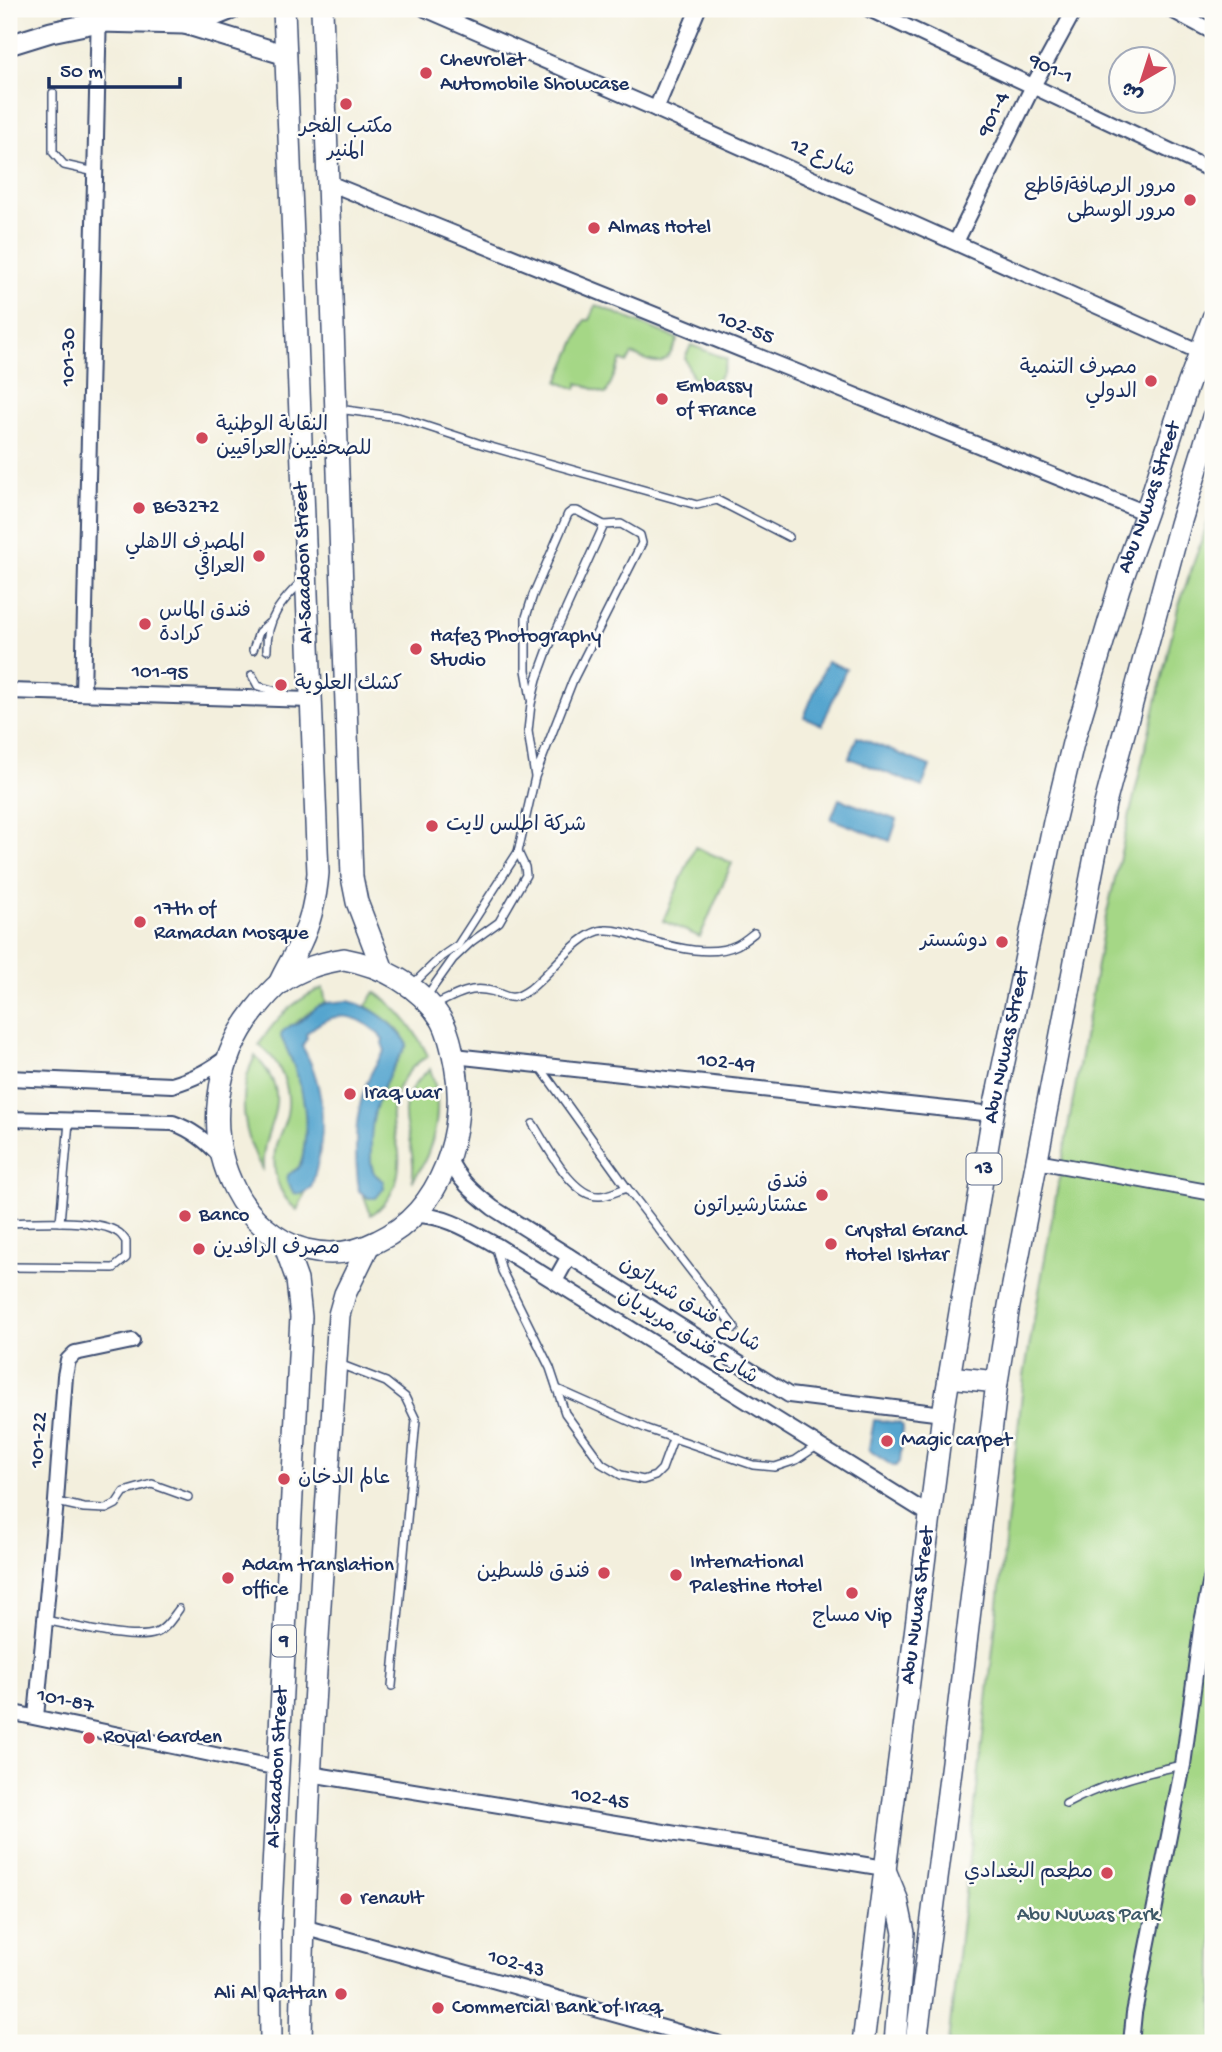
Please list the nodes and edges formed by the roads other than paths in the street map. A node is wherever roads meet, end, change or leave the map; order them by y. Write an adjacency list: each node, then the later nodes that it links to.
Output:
1 (232, 9): 10 (main road)
2 (284, 9): 13 (main road, Al-Saadoon Street)
3 (322, 9): 19 (main road, Al-Saadoon Street)
4 (425, 9): 16 (street, شارع 12)
5 (698, 9): 16 (street)
6 (869, 9): 14 (street, 901-1)
7 (1075, 9): 14 (street, 901-4)
8 (1170, 9): 11 (street)
9 (99, 15): 10 (main road); 12 (main road); 18 (street, 101-30)
10 (184, 23): 13 (main road)
11 (1213, 32)
12 (9, 45)
13 (286, 55): 28 (main road, Al-Saadoon Street)
14 (1033, 86): 17 (street, 901-1); 20 (street, 901-4)
15 (53, 93): 18 (lane)
16 (656, 109): 20 (street, شارع 12)
17 (1213, 171)
18 (96, 172): 34 (street, 101-30)
19 (329, 183): 23 (main road, Al-Saadoon Street); 25 (street, 102-55)
20 (956, 242): 22 (street, شارع 12)
21 (1213, 318): 22 (main road, Abu Nuwas Street / 13)
22 (1199, 352): 25 (main road, Abu Nuwas Street / 13)
23 (334, 408): 27 (lane); 42 (main road, Al-Saadoon Street)
24 (1213, 417): 55 (main road, Abu Nuwas Street / 13)
25 (1146, 513): 49 (main road, Abu Nuwas Street / 13)
26 (604, 525): 36 (lane); 36 (lane); 37 (lane)
27 (789, 537)
28 (306, 577): 29 (lane); 35 (main road, Al-Saadoon Street)
29 (270, 622): 30 (lane); 31 (lane)
30 (253, 650)
31 (267, 650)
32 (252, 675): 35 (lane)
33 (9, 691): 34 (street, 101-95)
34 (83, 693): 35 (street, 101-95)
35 (310, 700): 43 (main road, Al-Saadoon Street)
36 (531, 704): 37 (lane)
37 (535, 777): 38 (lane)
38 (518, 852): 40 (lane); 41 (lane)
39 (754, 933): 44 (lane)
40 (464, 936): 41 (lane); 44 (lane)
41 (471, 942): 44 (lane)
42 (383, 970): 43 (main road); 44 (main road)
43 (279, 984): 45 (main road)
44 (422, 998): 46 (main road)
45 (231, 1054): 48 (street); 54 (main road)
46 (454, 1056): 47 (street, 102-49); 53 (main road)
47 (537, 1064): 49 (street, 102-49); 56 (lane)
48 (9, 1078)
49 (993, 1114): 70 (main road, Abu Nuwas Street / 13)
50 (9, 1119): 51 (street)
51 (69, 1122): 54 (street); 59 (lane)
52 (533, 1125): 56 (lane)
53 (448, 1157): 58 (main road); 64 (street, شارع فندق شيراتون)
54 (222, 1158): 61 (main road)
55 (1037, 1161): 57 (street); 71 (main road, Abu Nuwas Street / 13)
56 (627, 1188): 67 (lane)
57 (1213, 1194)
58 (415, 1215): 62 (street, شارع فندق مريديان); 63 (main road)
59 (60, 1222): 60 (lane); 65 (lane)
60 (9, 1223)
61 (283, 1241): 63 (main road); 88 (main road, Al-Saadoon Street / 9)
62 (496, 1245): 66 (street, شارع فندق مريديان); 72 (lane)
63 (368, 1247): 69 (main road, Al-Saadoon Street / 9)
64 (569, 1256): 66 (street); 73 (street, شارع فندق شيراتون)
65 (9, 1267)
66 (555, 1281): 75 (street, شارع فندق مريديان)
67 (735, 1328)
68 (132, 1341): 79 (street, 101-22)
69 (336, 1362): 84 (lane); 89 (main road, Al-Saadoon Street / 9)
70 (948, 1377): 71 (main road); 74 (main road, Abu Nuwas Street / 13)
71 (997, 1382): 98 (main road, Abu Nuwas Street / 13)
72 (557, 1389): 76 (lane); 76 (lane)
73 (789, 1395): 74 (street, شارع فندق شيراتون); 75 (street)
74 (943, 1414): 80 (main road, Abu Nuwas Street / 13)
75 (777, 1418): 77 (street, شارع فندق مريديان)
76 (673, 1438): 77 (lane)
77 (819, 1444): 80 (street, شارع فندق مريديان)
78 (188, 1497): 79 (lane)
79 (56, 1502): 83 (street, 101-22)
80 (930, 1515): 91 (main road, Abu Nuwas Street / 13)
81 (1213, 1570): 87 (street)
82 (179, 1609): 83 (lane)
83 (44, 1620): 86 (street, 101-22)
84 (392, 1686)
85 (9, 1712): 86 (street, 101-87)
86 (36, 1717): 88 (street, 101-87)
87 (1183, 1765): 90 (lane); 99 (street)
88 (278, 1769): 93 (main road, Al-Saadoon Street / 9)
89 (310, 1774): 91 (street, 102-45); 92 (main road, Al-Saadoon Street / 9)
90 (1066, 1804)
91 (884, 1868): 96 (main road, Abu Nuwas Street / 13); 97 (main road)
92 (303, 1927): 94 (main road, Al-Saadoon Street / 9); 95 (street, 102-43)
93 (271, 2043)
94 (301, 2043)
95 (718, 2043)
96 (863, 2043)
97 (895, 2043)
98 (916, 2043)
99 (1130, 2043)

